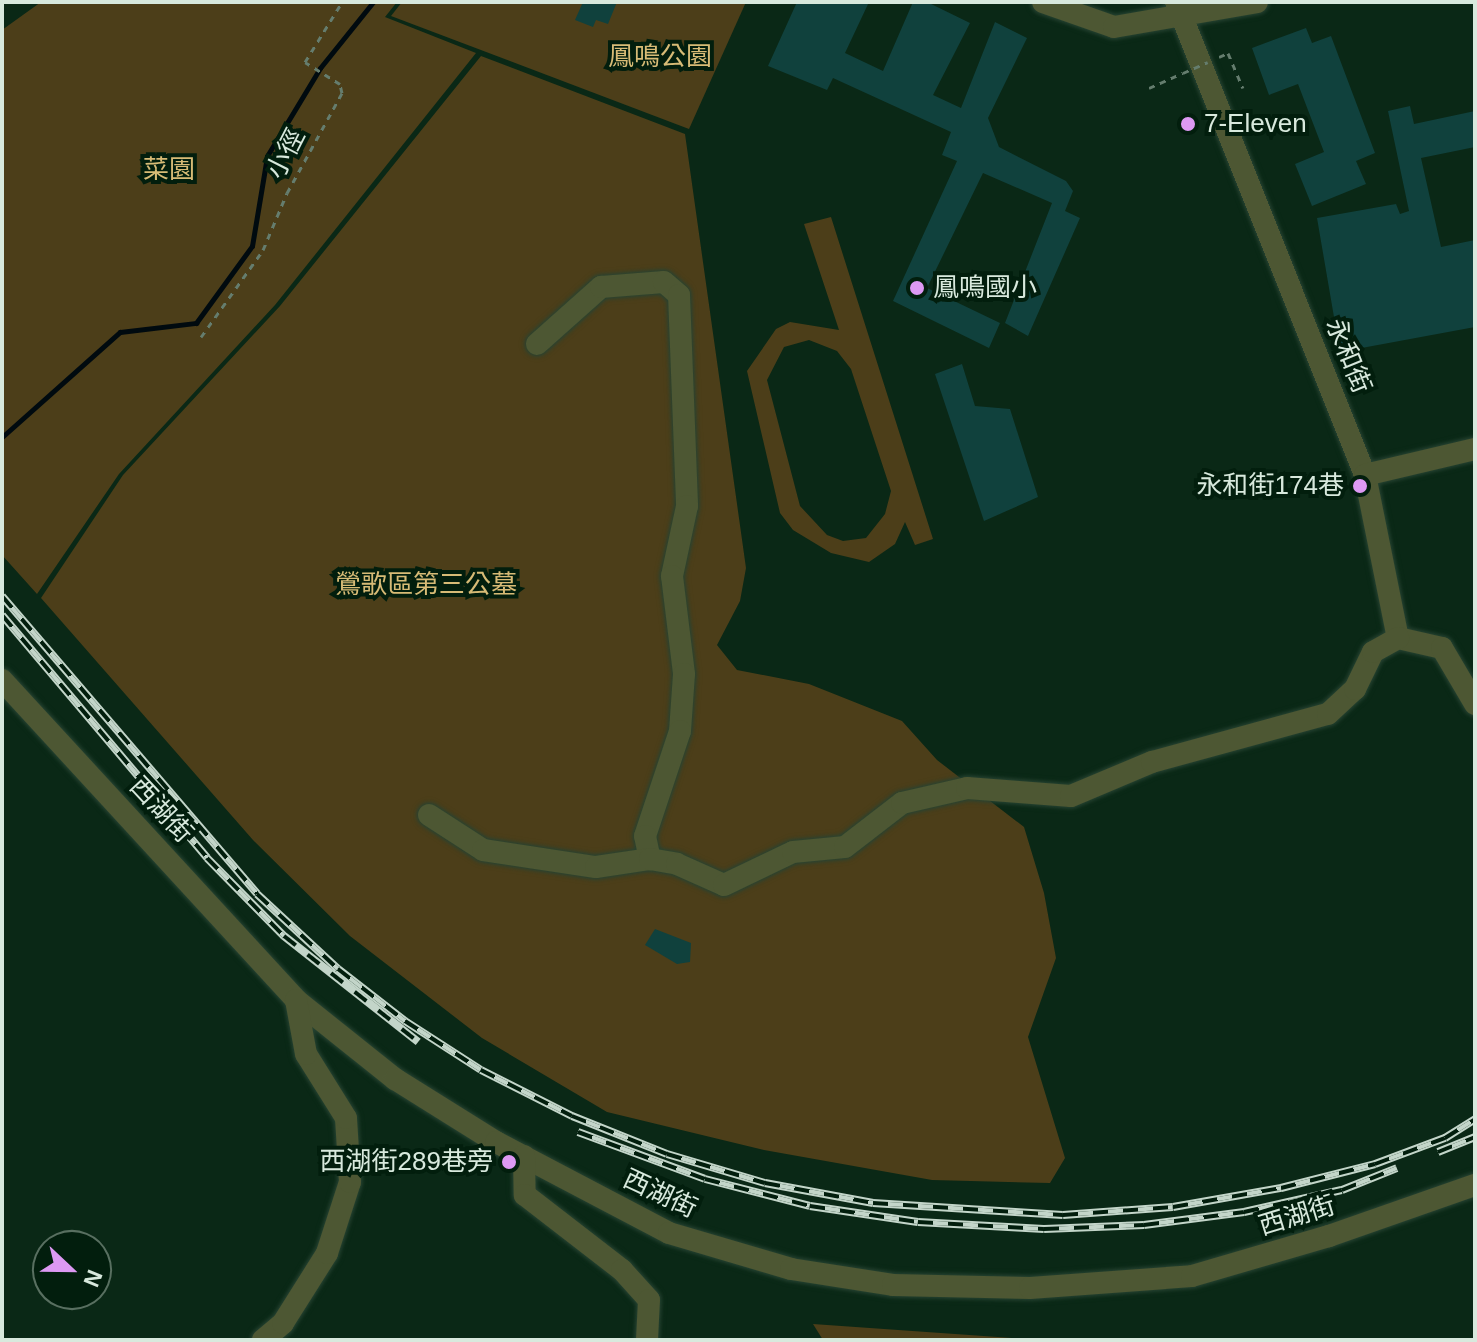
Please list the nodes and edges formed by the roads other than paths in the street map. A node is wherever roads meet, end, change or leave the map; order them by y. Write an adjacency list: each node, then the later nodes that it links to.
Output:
1 (1043, 2): 3 (street)
2 (1257, 2): 3 (street)
3 (1179, 10): 6 (street, 永和街)
4 (537, 344): 11 (street)
5 (1475, 449): 6 (street)
6 (1365, 475): 7 (street, 永和街)
7 (1398, 638): 9 (street); 11 (street)
8 (2, 680): 12 (street, 西湖街)
9 (1475, 704)
10 (429, 815): 11 (street)
11 (650, 859)
12 (296, 1000): 13 (street, 西湖街); 15 (street)
13 (524, 1156): 14 (street, 西湖街); 16 (street)
14 (1475, 1185)
15 (263, 1340)
16 (647, 1340)

